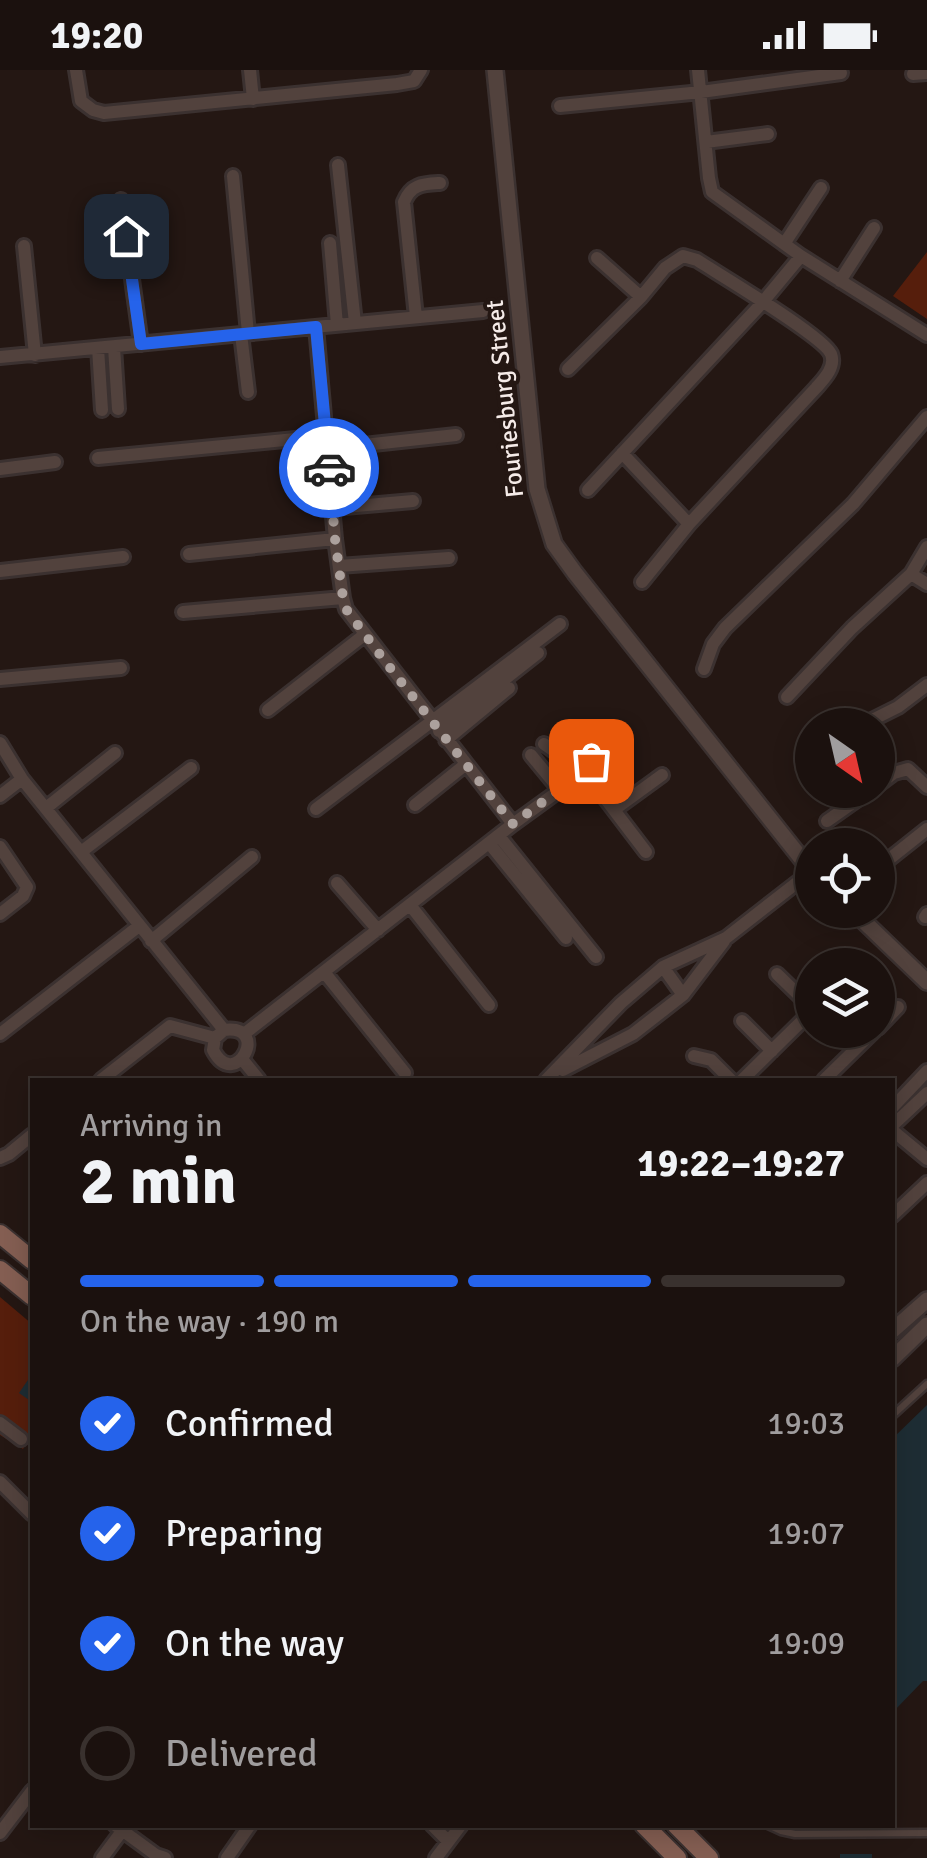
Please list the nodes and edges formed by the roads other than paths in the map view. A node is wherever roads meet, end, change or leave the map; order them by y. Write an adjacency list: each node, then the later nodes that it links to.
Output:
1 (76, 70): 8 (street)
2 (250, 70): 8 (street)
3 (421, 70): 8 (street)
4 (495, 70): 101 (street, Fouriesburg Street)
5 (698, 70): 7 (street)
6 (842, 74): 7 (street)
7 (700, 92): 9 (street); 11 (street)
8 (253, 99)
9 (560, 106)
10 (768, 134): 11 (street)
11 (706, 142): 19 (street)
12 (338, 165): 28 (street)
13 (233, 176): 31 (street)
14 (440, 183): 27 (street)
15 (821, 188): 19 (street)
16 (121, 200): 33 (street)
17 (874, 228): 23 (street)
18 (330, 243): 29 (street)
19 (784, 244): 21 (street)
20 (24, 246): 36 (street)
21 (801, 256): 23 (street); 25 (street)
22 (598, 258): 24 (street)
23 (840, 281): 32 (street)
24 (641, 297): 25 (street); 38 (street)
25 (762, 303): 45 (street); 52 (street)
26 (484, 311): 27 (street)
27 (416, 317): 28 (street)
28 (355, 323): 29 (street)
29 (337, 325): 30 (street)
30 (316, 327): 31 (street); 44 (street)
31 (244, 334): 33 (street); 39 (street)
32 (927, 335)
33 (141, 344): 34 (street)
34 (114, 347): 35 (street); 41 (street)
35 (98, 348): 36 (street); 40 (street)
36 (36, 354): 37 (street)
37 (0, 357)
38 (568, 369)
39 (248, 392)
40 (102, 410)
41 (118, 410)
42 (927, 418): 69 (street)
43 (456, 436): 44 (street)
44 (327, 443): 46 (street); 51 (street)
45 (622, 453): 49 (street); 52 (street)
46 (98, 458)
47 (55, 462): 48 (street)
48 (0, 468)
49 (588, 490)
50 (413, 501): 51 (street)
51 (333, 508): 53 (street)
52 (690, 524): 61 (street)
53 (335, 539): 55 (street); 58 (street)
54 (927, 546): 60 (street)
55 (189, 554)
56 (122, 557): 59 (street)
57 (449, 558): 58 (street)
58 (339, 566): 63 (street)
59 (0, 571)
60 (911, 574): 62 (street); 73 (street)
61 (642, 582)
62 (927, 584)
63 (343, 598): 64 (street); 66 (street)
64 (183, 612)
65 (560, 624): 76 (street)
66 (364, 635): 75 (street); 76 (street)
67 (538, 653): 76 (street)
68 (121, 668): 70 (street)
69 (704, 669)
70 (0, 679)
71 (927, 685): 74 (street)
72 (509, 688): 76 (street)
73 (787, 697)
74 (895, 709)
75 (268, 710)
76 (439, 731): 82 (street); 94 (street)
77 (618, 732): 87 (street)
78 (0, 743): 86 (street)
79 (544, 744): 87 (street)
80 (115, 753): 92 (street)
81 (532, 755): 89 (street)
82 (466, 764): 91 (street); 97 (street)
83 (191, 768): 102 (street)
84 (895, 773): 88 (street)
85 (662, 775): 95 (street)
86 (22, 778): 90 (street); 92 (street)
87 (578, 779): 89 (street); 95 (street)
88 (927, 787)
89 (559, 789): 97 (street)
90 (0, 796)
91 (415, 805)
92 (46, 808): 102 (street)
93 (847, 808): 96 (street)
94 (316, 809)
95 (614, 810): 103 (street)
96 (828, 822)
97 (513, 824): 99 (street)
98 (927, 829): 104 (street)
99 (494, 840): 108 (street); 113 (street); 116 (street)
100 (1, 849): 109 (street)
101 (795, 851)
102 (81, 852): 110 (street)
103 (646, 852)
104 (895, 854)
105 (252, 857): 115 (street)
106 (338, 882): 112 (street)
107 (795, 885): 114 (street)
108 (410, 905): 112 (street); 123 (street)
109 (0, 914)
110 (139, 926): 115 (street); 128 (street)
111 (871, 928): 120 (street)
112 (378, 930): 118 (street)
113 (566, 938)
114 (726, 938): 117 (street); 122 (street)
115 (151, 940): 129 (street)
116 (596, 957)
117 (663, 966): 122 (street); 139 (street)
118 (324, 972): 130 (street); 136 (street)
119 (777, 974): 121 (street)
120 (927, 982)
121 (795, 992)
122 (683, 995): 139 (street)
123 (489, 1005)
124 (898, 1008): 125 (street)
125 (895, 1011)
126 (742, 1021): 132 (street)
127 (795, 1027): 132 (street)
128 (0, 1034)
129 (219, 1034): 130 (street); 134 (street); 137 (street)
130 (244, 1034): 134 (street)
131 (857, 1048): 142 (street)
132 (772, 1051): 141 (street)
133 (694, 1056): 140 (street)
134 (242, 1060): 138 (street)
135 (927, 1071): 143 (street)
136 (405, 1073)
137 (103, 1078)
138 (257, 1078)
139 (549, 1078)
140 (729, 1078)
141 (744, 1078)
142 (826, 1078)
143 (915, 1083): 144 (street); 145 (street)
144 (926, 1094): 146 (street)
145 (895, 1105)
146 (895, 1125)
147 (895, 1131): 150 (street)
148 (30, 1137): 149 (street)
149 (0, 1158)
150 (927, 1159)
151 (927, 1183): 152 (street)
152 (895, 1213)
153 (0, 1234): 154 (main road)
154 (30, 1258)
155 (0, 1270): 156 (main road)
156 (30, 1294)
157 (927, 1300): 159 (street)
158 (927, 1325): 160 (street)
159 (895, 1328)
160 (895, 1356)
161 (927, 1384): 162 (lane)
162 (895, 1413)
163 (0, 1424): 164 (street)
164 (21, 1439)
165 (0, 1482): 166 (street)
166 (30, 1512)
167 (30, 1794): 176 (street)
168 (120, 1828): 179 (street)
169 (122, 1828): 180 (street)
170 (248, 1828): 181 (street)
171 (435, 1828): 178 (street)
172 (459, 1828): 178 (street)
173 (647, 1828): 183 (main road)
174 (679, 1828): 184 (main road)
175 (774, 1828): 177 (lane)
176 (0, 1833)
177 (927, 1833)
178 (448, 1842): 182 (street)
179 (102, 1858)
180 (165, 1858)
181 (226, 1858)
182 (436, 1858)
183 (677, 1858)
184 (710, 1858)

